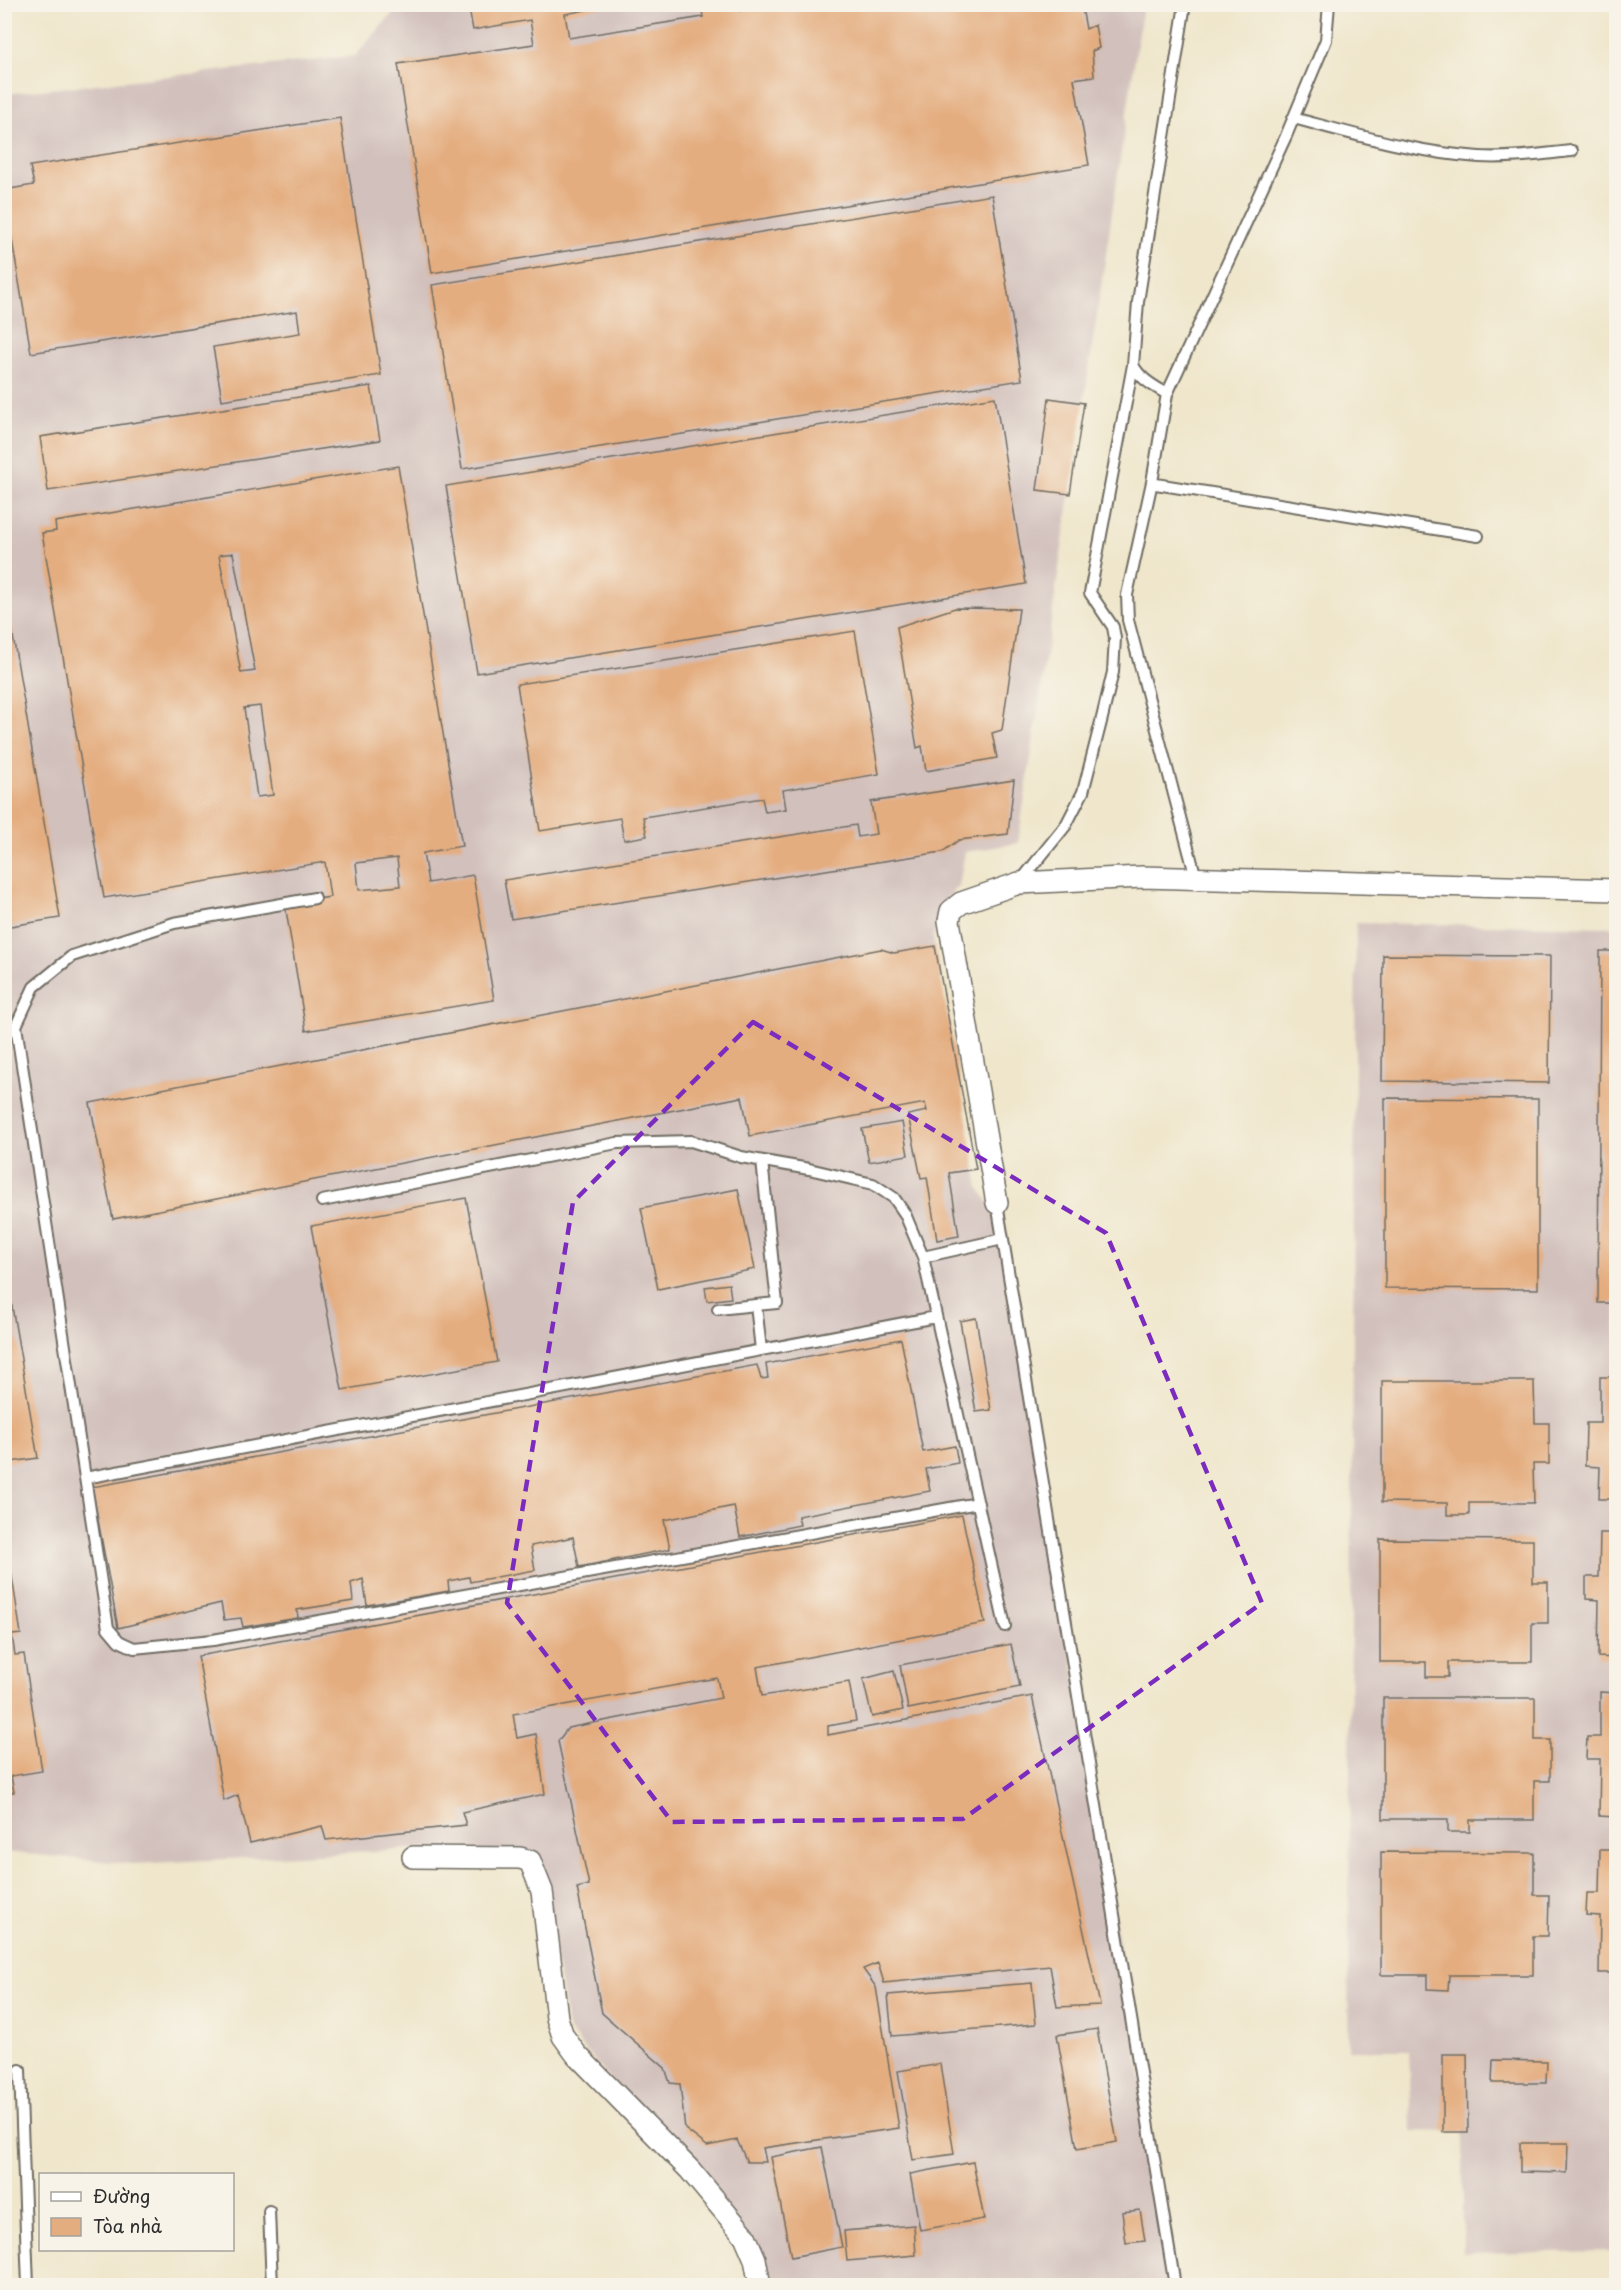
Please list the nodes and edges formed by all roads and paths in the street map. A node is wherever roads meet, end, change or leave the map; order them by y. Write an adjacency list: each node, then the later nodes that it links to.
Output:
1 (1185, 4): 7 (lane)
2 (1329, 4): 4 (lane)
3 (1337, 4): 4 (lane)
4 (1329, 25): 5 (lane)
5 (1293, 118): 6 (lane); 8 (lane)
6 (1572, 151)
7 (1133, 365): 8 (lane); 12 (lane)
8 (1167, 394): 9 (lane)
9 (1152, 482): 10 (lane); 11 (lane)
10 (1478, 536)
11 (1196, 878): 12 (street); 13 (street)
12 (1018, 883): 18 (street)
13 (1617, 890)
14 (315, 898): 15 (lane)
15 (10, 1027): 25 (lane)
16 (762, 1161): 17 (lane); 20 (lane); 21 (lane)
17 (322, 1201)
18 (998, 1203): 19 (lane)
19 (1004, 1239): 20 (lane); 34 (lane)
20 (923, 1257): 23 (lane)
21 (756, 1305): 22 (lane); 24 (lane)
22 (718, 1309)
23 (936, 1317): 24 (lane); 26 (lane)
24 (761, 1350): 25 (lane)
25 (85, 1478): 26 (lane)
26 (978, 1503): 27 (lane)
27 (1005, 1626)
28 (413, 1857): 33 (street)
29 (20, 2070): 31 (lane)
30 (269, 2211): 32 (lane)
31 (28, 2286)
32 (272, 2286)
33 (760, 2286)
34 (1175, 2286)

